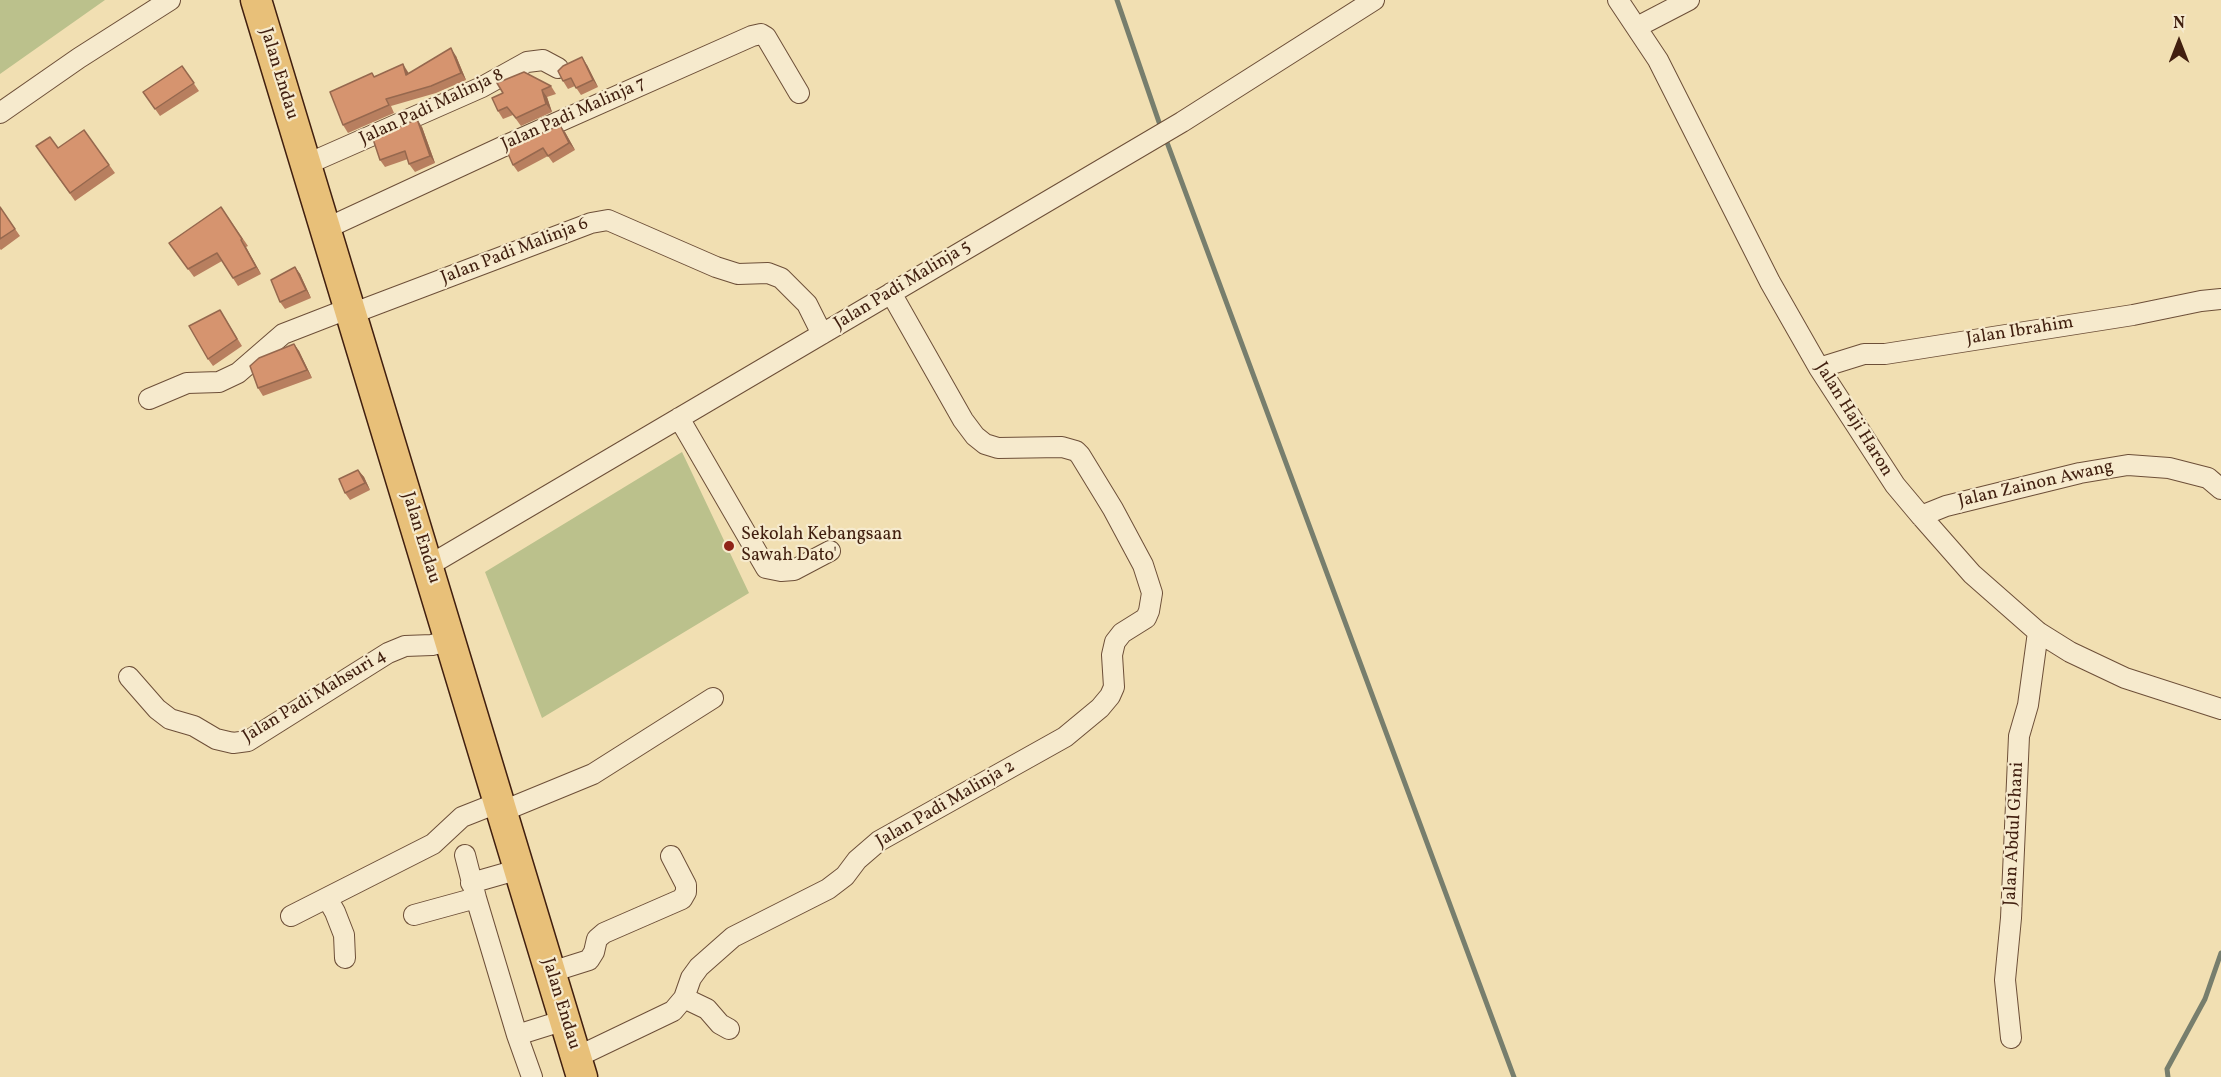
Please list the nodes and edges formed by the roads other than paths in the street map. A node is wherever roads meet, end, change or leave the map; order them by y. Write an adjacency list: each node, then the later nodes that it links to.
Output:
1 (170, 0): 9 (street)
2 (255, 0): 10 (highway, Jalan Endau)
3 (1374, 0): 12 (street, Jalan Padi Malinja 5)
4 (1618, 0): 6 (street, Jalan Haji Haron)
5 (1689, 0): 6 (street)
6 (1637, 27): 16 (street, Jalan Haji Haron)
7 (558, 68): 10 (street, Jalan Padi Malinja 8)
8 (799, 93): 11 (street, Jalan Padi Malinja 7)
9 (0, 112)
10 (305, 165): 11 (highway, Jalan Endau)
11 (325, 229): 14 (highway, Jalan Endau)
12 (891, 293): 15 (street, Jalan Padi Malinja 5); 38 (street, Jalan Padi Malinja 2)
13 (2221, 299): 16 (street, Jalan Ibrahim)
14 (351, 311): 15 (street, Jalan Padi Malinja 6); 17 (street, Jalan Padi Malinja 6); 22 (highway, Jalan Endau)
15 (822, 334): 18 (street, Jalan Padi Malinja 5)
16 (1820, 368): 20 (street, Jalan Haji Haron)
17 (149, 399)
18 (679, 418): 21 (street); 22 (street, Jalan Padi Malinja 5)
19 (2221, 489): 20 (street, Jalan Zainon Awang)
20 (1921, 516): 23 (street, Jalan Haji Haron)
21 (830, 550)
22 (428, 567): 24 (highway, Jalan Endau)
23 (2038, 632): 27 (street, Jalan Haji Haron); 42 (street, Jalan Abdul Ghani)
24 (451, 640): 25 (street, Jalan Padi Mahsuri 4); 28 (highway, Jalan Endau)
25 (129, 677)
26 (713, 698): 28 (street)
27 (2219, 703)
28 (501, 806): 31 (highway, Jalan Endau); 33 (street)
29 (465, 855): 32 (street)
30 (671, 856): 37 (street)
31 (520, 869): 32 (street); 37 (highway, Jalan Endau)
32 (473, 891): 34 (street); 41 (street)
33 (327, 898): 35 (street); 36 (street)
34 (414, 915)
35 (291, 916)
36 (345, 958)
37 (551, 972): 39 (highway, Jalan Endau)
38 (684, 998): 40 (street); 43 (street, Jalan Padi Malinja 2)
39 (565, 1020): 41 (street); 43 (highway, Jalan Endau)
40 (729, 1029)
41 (517, 1035): 44 (street)
42 (2011, 1038)
43 (580, 1067)
44 (532, 1077)

